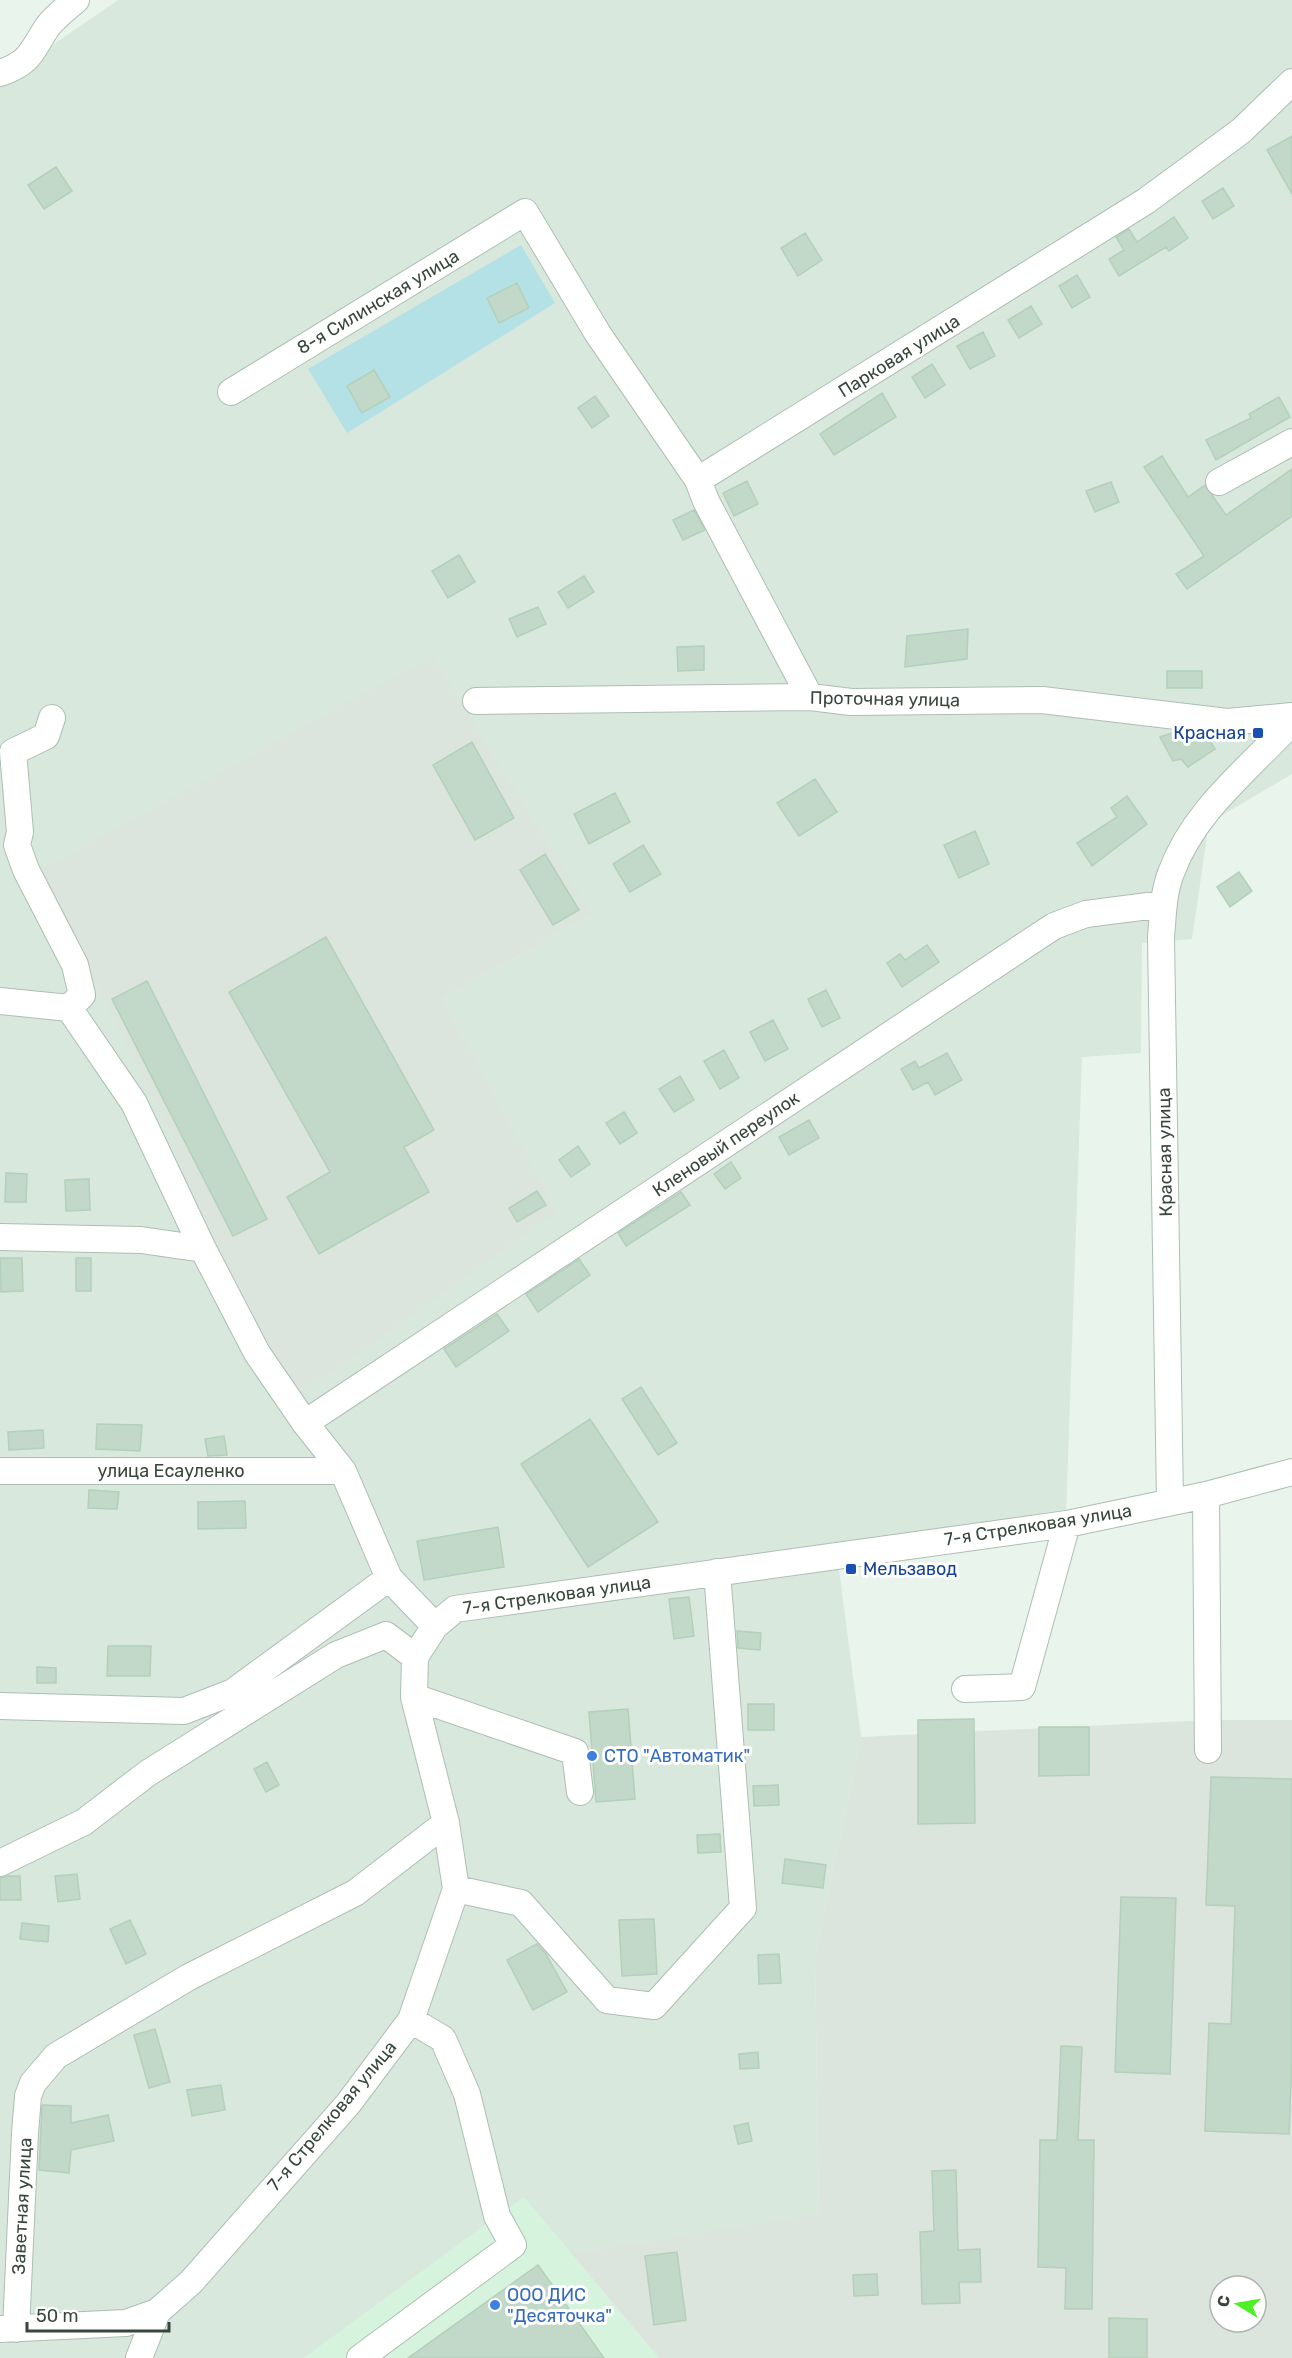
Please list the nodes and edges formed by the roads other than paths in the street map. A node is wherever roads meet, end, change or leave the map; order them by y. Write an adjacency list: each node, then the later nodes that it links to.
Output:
1 (76, 0): 2 (street)
2 (0, 73)
3 (1292, 82): 6 (street, Парковая улица)
4 (231, 392): 6 (street, 8-я Силинская улица)
5 (1292, 442): 7 (street)
6 (698, 480): 8 (street)
7 (1219, 482)
8 (810, 697): 9 (street, Проточная улица); 10 (street, Проточная улица)
9 (476, 700)
10 (1292, 716)
11 (52, 718): 13 (street)
12 (1292, 722): 14 (street, Красная улица)
13 (8, 845): 16 (street)
14 (1164, 904): 19 (street, Кленовый переулок); 24 (street, Красная улица)
15 (0, 1001): 16 (street)
16 (69, 1008): 18 (street)
17 (0, 1237): 18 (street)
18 (202, 1249): 19 (street)
19 (304, 1423): 21 (street)
20 (0, 1472): 21 (street, улица Есауленко)
21 (343, 1472): 27 (street)
22 (1292, 1472): 23 (street)
23 (1206, 1495): 24 (street); 33 (street)
24 (1170, 1502): 25 (street, 7-я Стрелковая улица)
25 (1067, 1524): 26 (street, 7-я Стрелковая улица); 30 (street)
26 (717, 1572): 28 (street, 7-я Стрелковая улица); 37 (street)
27 (389, 1578): 28 (street); 32 (street)
28 (435, 1626): 29 (street, 7-я Стрелковая улица)
29 (415, 1657): 31 (street, 7-я Стрелковая улица); 36 (street)
30 (965, 1689)
31 (414, 1697): 34 (street); 35 (street, 7-я Стрелковая улица)
32 (0, 1706)
33 (1208, 1750)
34 (580, 1792)
35 (446, 1822): 37 (street, 7-я Стрелковая улица); 40 (street, Заветная улица)
36 (0, 1863)
37 (456, 1889): 38 (street, 7-я Стрелковая улица)
38 (411, 2020): 39 (street, 7-я Стрелковая улица); 42 (street)
39 (157, 2312): 40 (street, 7-я Стрелковая улица); 41 (street)
40 (8, 2330)
41 (140, 2358)
42 (360, 2358)

